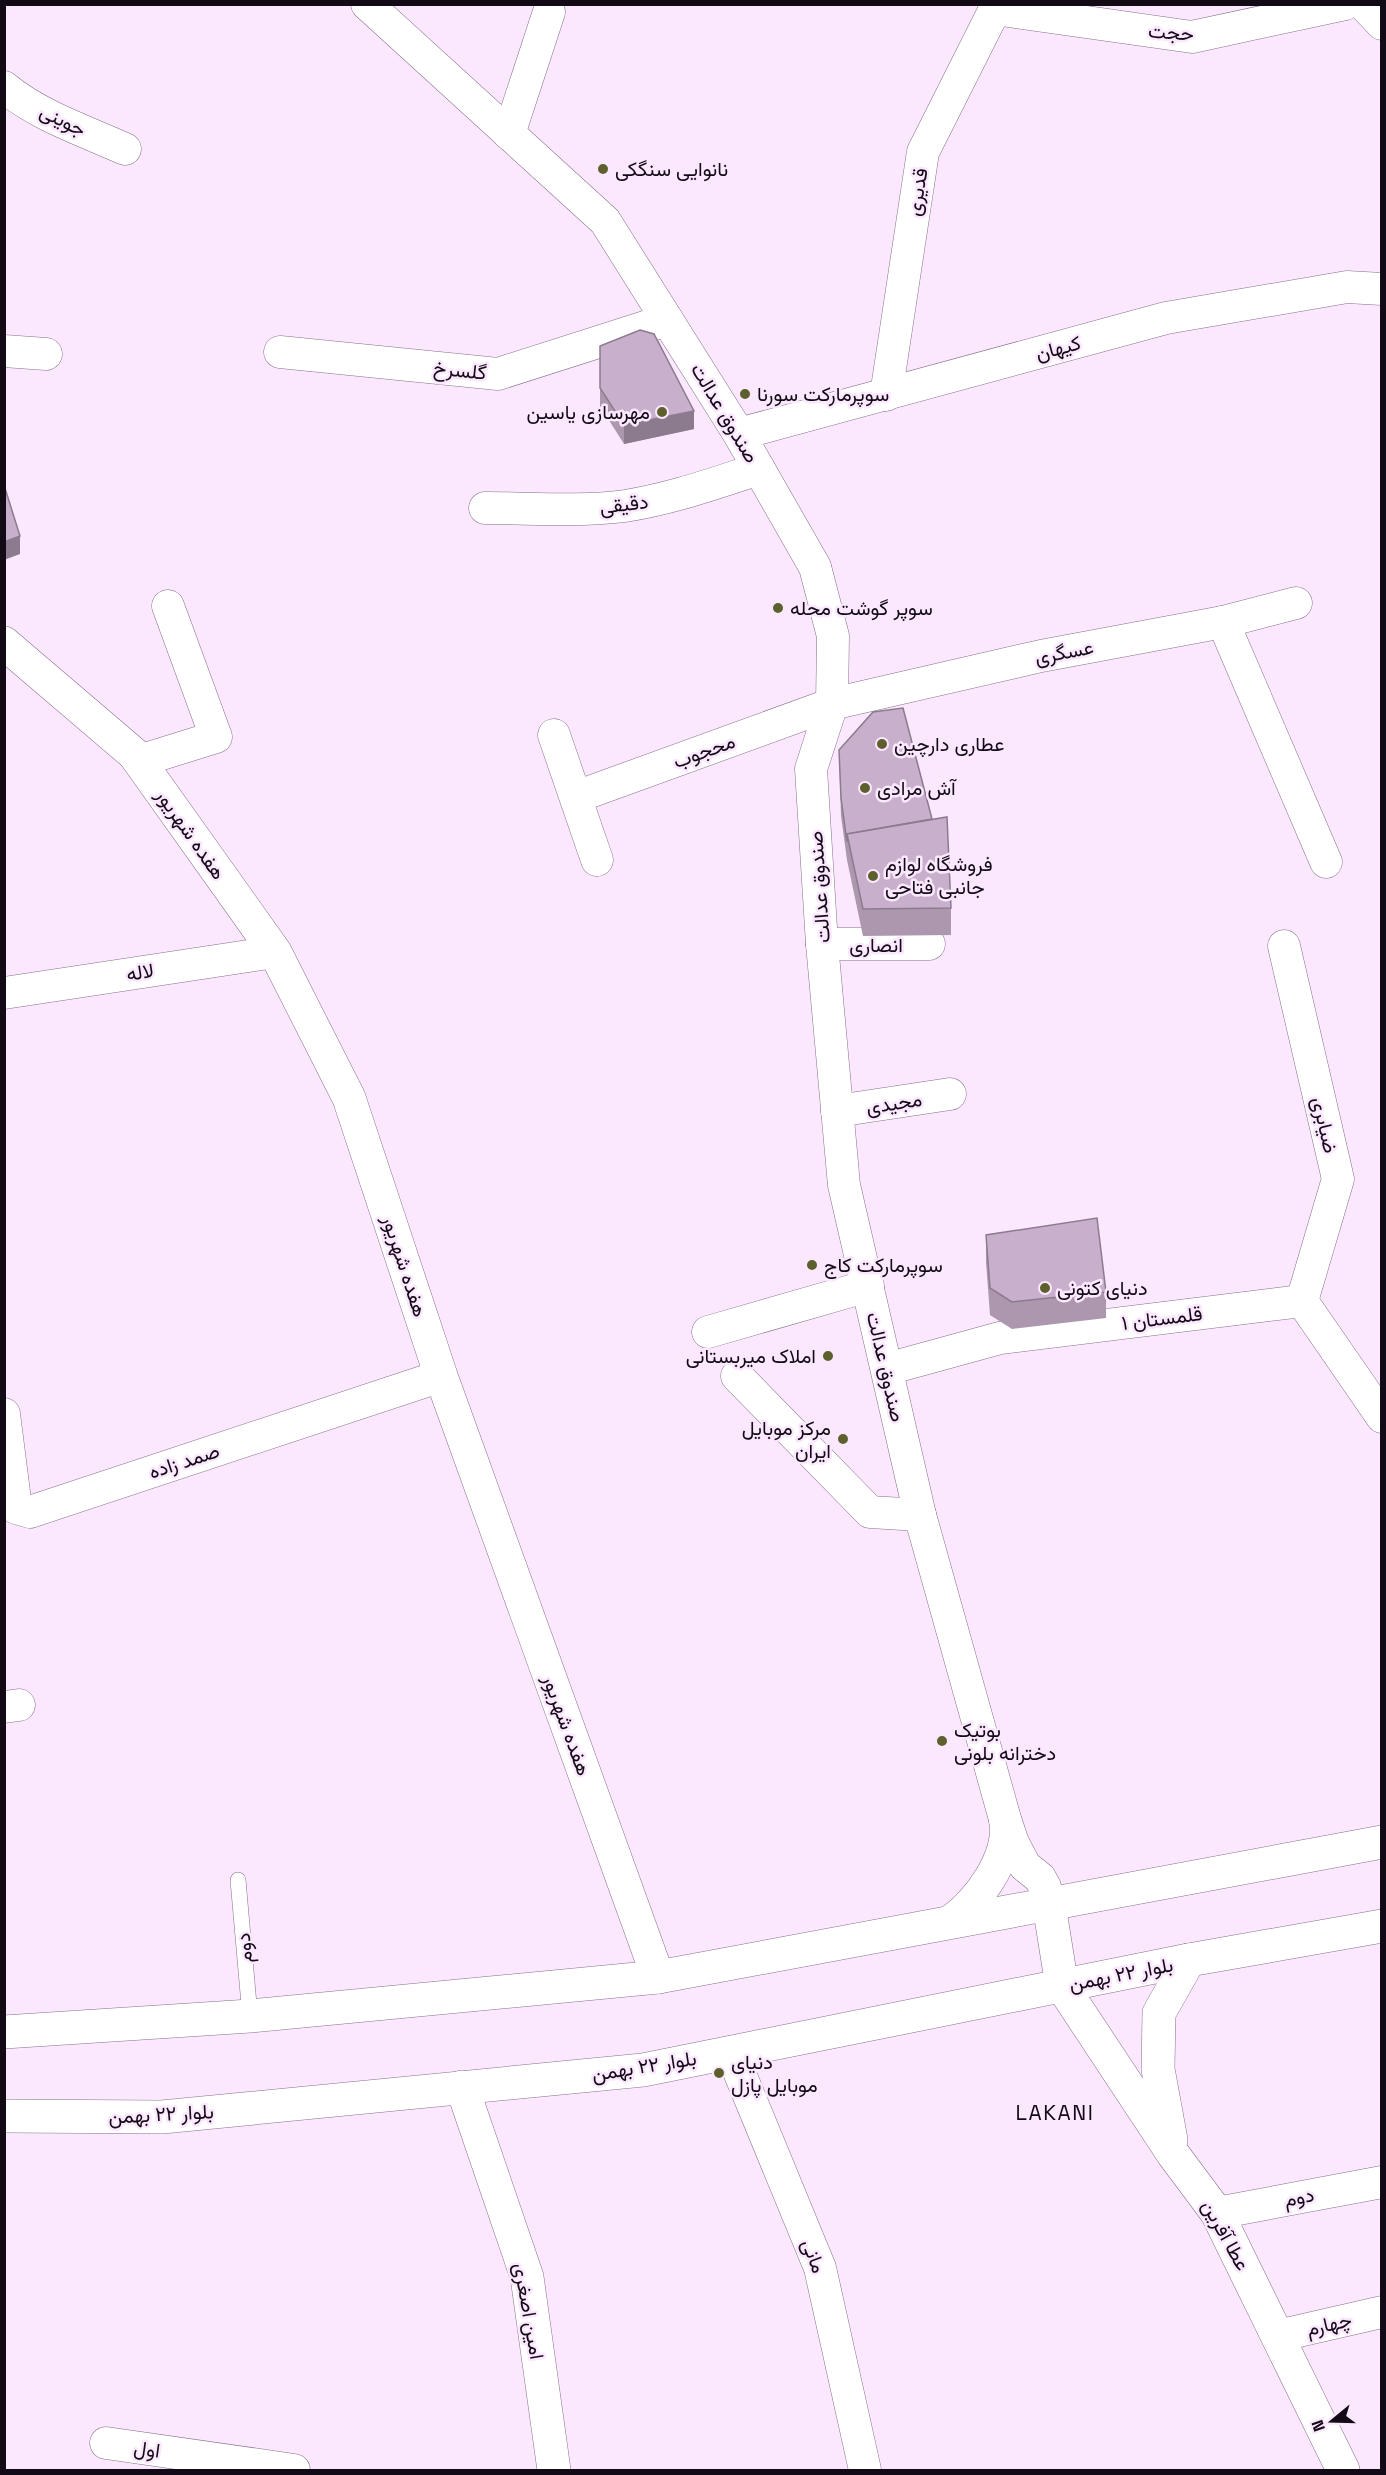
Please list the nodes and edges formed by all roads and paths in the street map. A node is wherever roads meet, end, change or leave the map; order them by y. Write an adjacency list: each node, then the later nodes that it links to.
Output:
1 (367, 4): 8 (street, صندوق عدالت)
2 (1345, 4): 4 (street, حجت)
3 (1363, 4): 6 (street)
4 (995, 7): 15 (street, قدیری)
5 (549, 12): 8 (street)
6 (1382, 24)
7 (4, 87): 9 (street, جوینی)
8 (509, 134): 11 (street, صندوق عدالت)
9 (125, 149)
10 (1382, 289): 15 (street, کیهان)
11 (667, 320): 13 (street, گلسرخ); 16 (street, صندوق عدالت)
12 (4, 351): 14 (street)
13 (280, 352)
14 (46, 354)
15 (886, 395): 16 (street, کیهان)
16 (739, 434): 17 (street, صندوق عدالت)
17 (759, 469): 18 (street, دقیقی); 23 (street, صندوق عدالت)
18 (485, 508)
19 (1296, 603): 21 (street, عسگری)
20 (168, 606): 25 (street)
21 (1223, 622): 23 (street, عسگری); 28 (street)
22 (4, 643): 25 (main road, هفده شهریور)
23 (832, 704): 26 (street, محجوب); 29 (street, صندوق عدالت)
24 (554, 735): 26 (street)
25 (139, 761): 32 (main road, هفده شهریور)
26 (576, 797): 27 (street)
27 (597, 860)
28 (1326, 862)
29 (822, 944): 30 (street, انصاری); 35 (street, صندوق عدالت)
30 (929, 944)
31 (1284, 946): 37 (street, ضیابری)
32 (275, 952): 33 (street, لاله); 40 (main road, هفده شهریور)
33 (4, 993)
34 (950, 1094): 35 (street, مجیدی)
35 (837, 1111): 36 (street, صندوق عدالت)
36 (867, 1286): 38 (street); 39 (street, صندوق عدالت)
37 (1302, 1301): 39 (street, قلمستان ۱); 43 (street)
38 (708, 1332)
39 (887, 1369): 44 (street, صندوق عدالت)
40 (441, 1376): 42 (street, صمد زاده); 52 (main road, هفده شهریور)
41 (737, 1376): 44 (street)
42 (4, 1414)
43 (1382, 1417)
44 (920, 1515): 45 (street, صندوق عدالت)
45 (1005, 1819): 48 (street, صندوق عدالت); 49 (street)
46 (1382, 1842): 48 (main road)
47 (238, 1880): 54 (lane, دوم)
48 (1049, 1905): 49 (main road); 53 (main road)
49 (947, 1923): 52 (main road)
50 (1382, 1926): 51 (main road, بلوار ۲۲ بهمن)
51 (1189, 1960): 53 (main road, بلوار ۲۲ بهمن); 59 (main road)
52 (658, 1977): 54 (main road)
53 (1062, 1986): 56 (main road, بلوار ۲۲ بهمن); 59 (main road, عطا آفرین)
54 (250, 2016): 55 (main road)
55 (4, 2031)
56 (731, 2052): 57 (main road, بلوار ۲۲ بهمن); 67 (street, مانی)
57 (462, 2087): 58 (main road, بلوار ۲۲ بهمن); 66 (main road, امین اصغری)
58 (4, 2116)
59 (1173, 2154): 61 (main road, عطا آفرین)
60 (1382, 2182): 61 (street, دوم)
61 (1217, 2213): 63 (main road, عطا آفرین)
62 (1382, 2312): 63 (street, چهارم)
63 (1277, 2336): 68 (main road, عطا آفرین)
64 (106, 2443): 65 (street, اول)
65 (294, 2470)
66 (554, 2470)
67 (865, 2470)
68 (1343, 2470)

